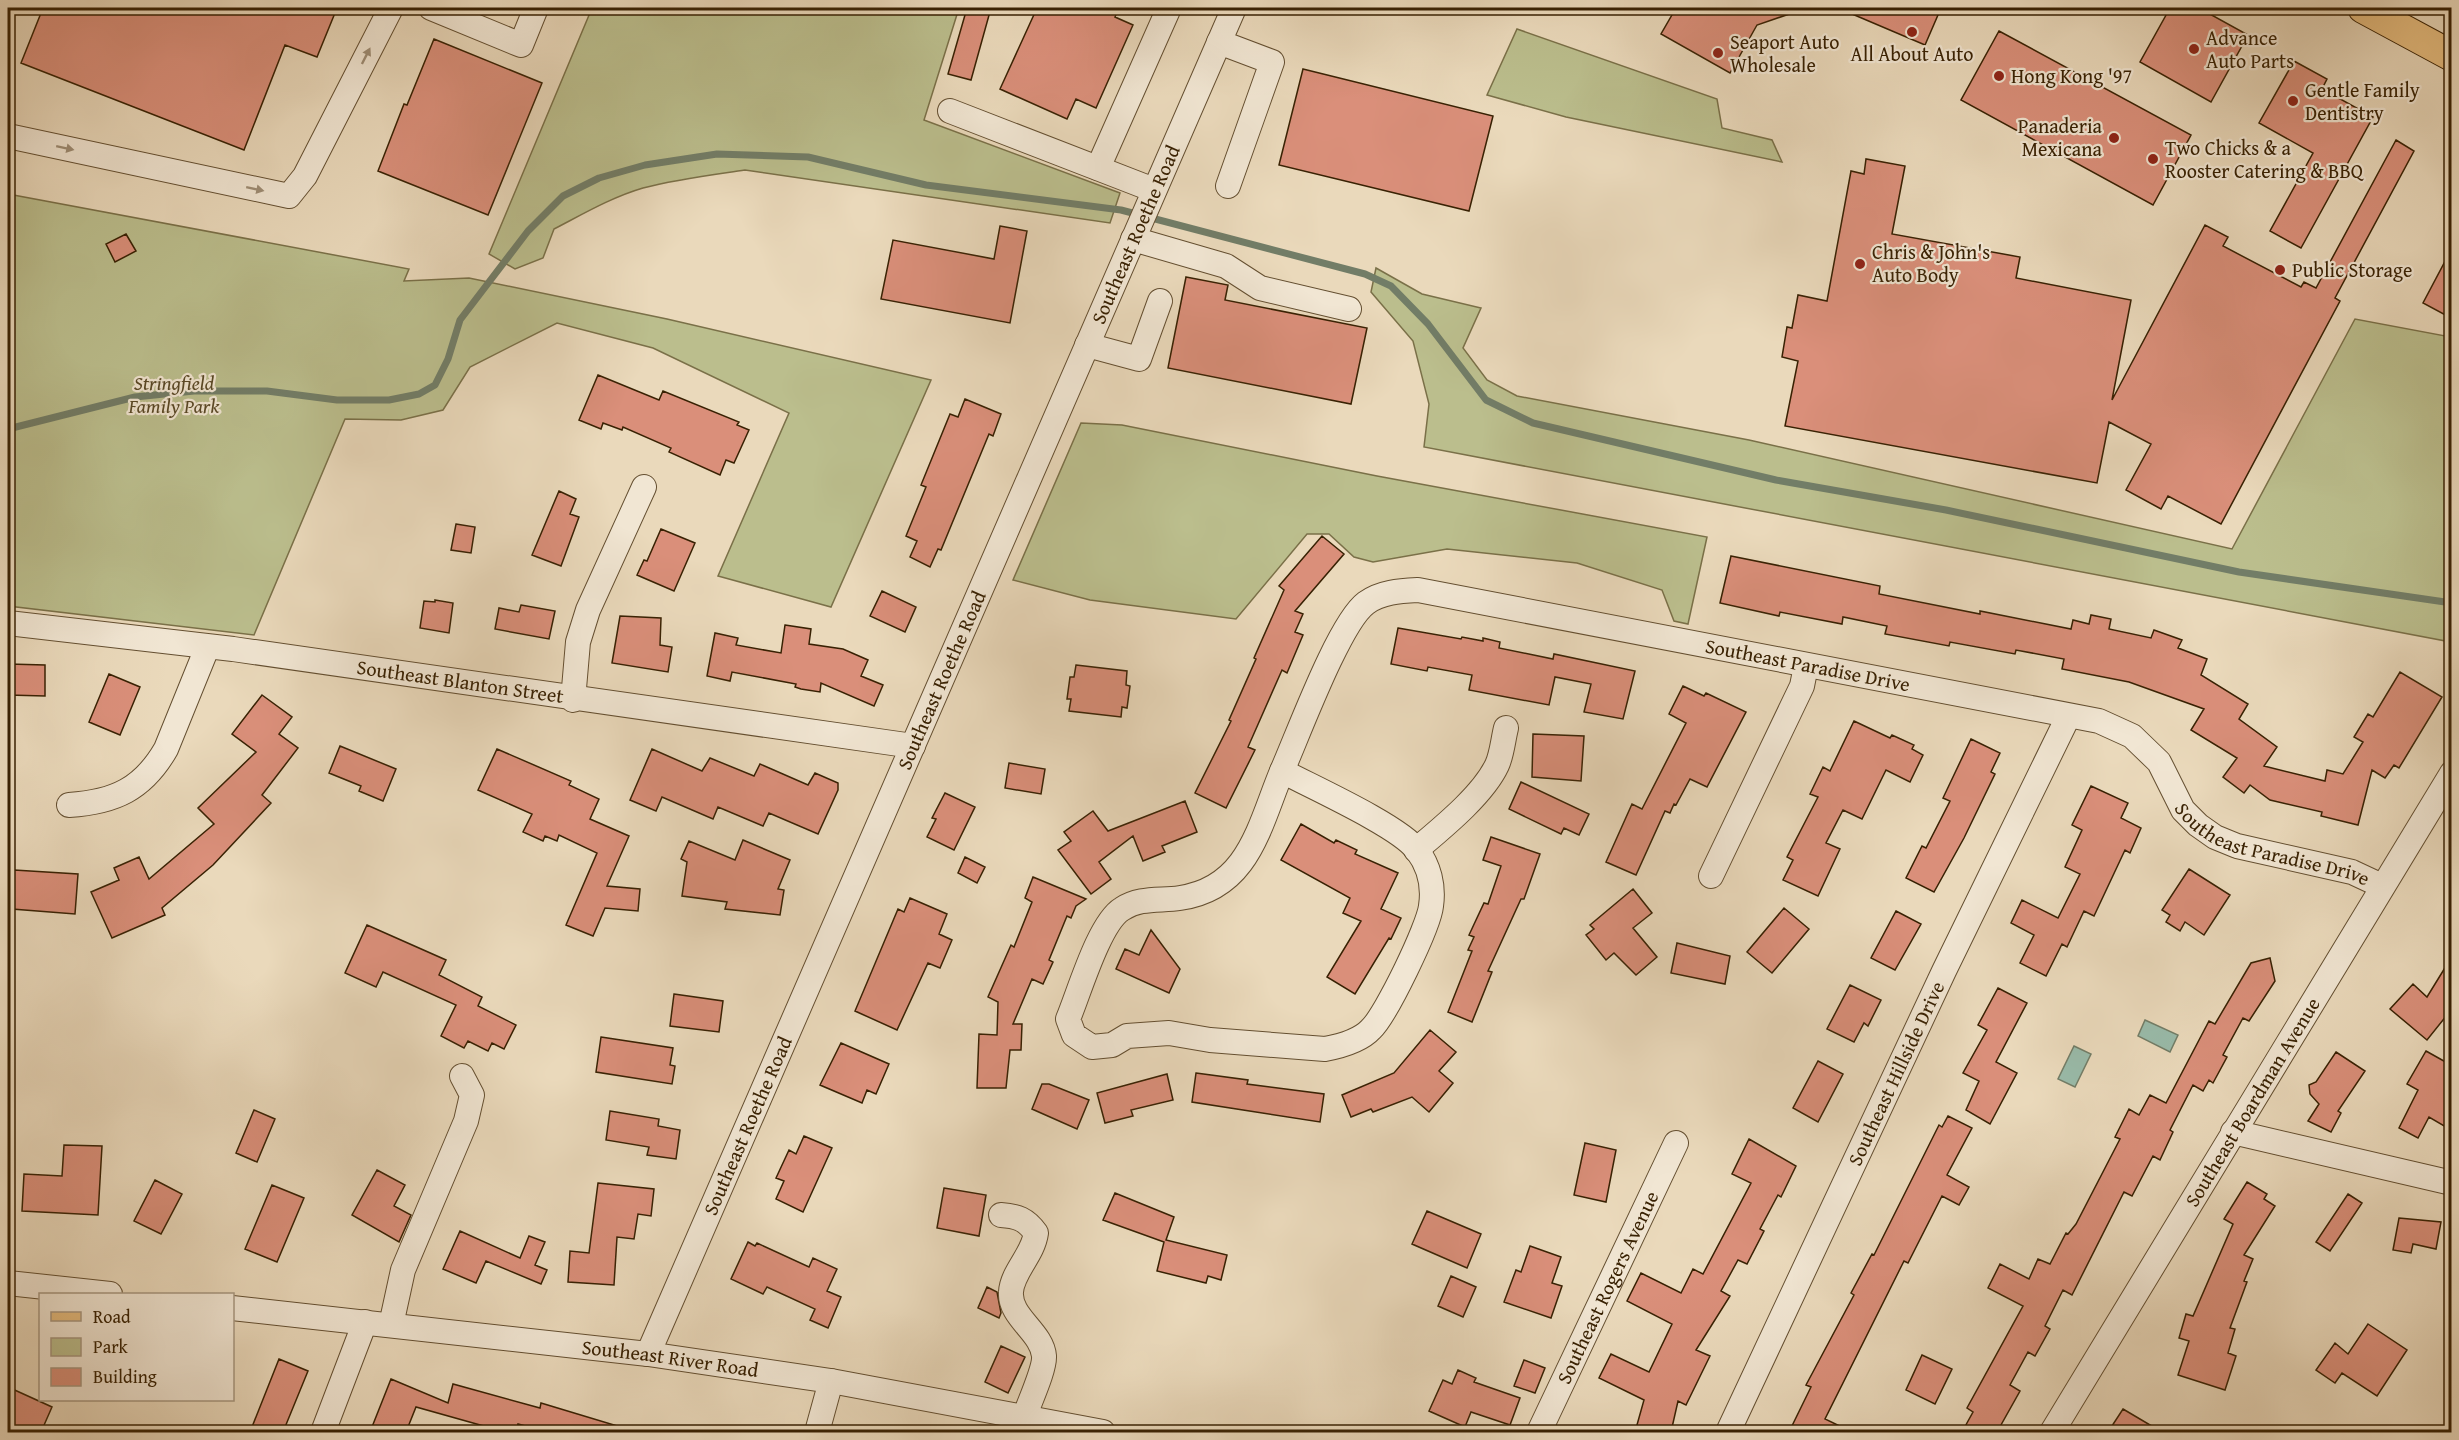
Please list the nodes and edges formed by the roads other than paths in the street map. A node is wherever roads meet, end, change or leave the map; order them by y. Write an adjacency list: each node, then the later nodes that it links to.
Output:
1 (391, 8): 10 (street, one-way to 1)
2 (431, 8): 3 (street)
3 (536, 8)
4 (1169, 8): 11 (street)
5 (1234, 8): 7 (street, Southeast Roethe Road)
6 (2363, 8): 8 (main road)
7 (1219, 42): 12 (street); 13 (street, Southeast Roethe Road)
8 (2451, 56)
9 (950, 111): 11 (street)
10 (8, 136)
11 (1098, 168): 13 (street)
12 (1228, 186)
13 (1154, 190): 14 (street, Southeast Roethe Road)
14 (1133, 239): 16 (street); 17 (street, Southeast Roethe Road)
15 (1160, 301): 17 (street)
16 (1350, 309)
17 (1087, 345): 25 (street, Southeast Roethe Road)
18 (644, 487): 22 (street)
19 (8, 623): 20 (street, Southeast Blanton Street)
20 (207, 648): 22 (street, Southeast Blanton Street); 28 (street)
21 (1806, 666): 23 (street, Southeast Paradise Drive); 26 (street, Southeast Paradise Drive); 30 (street)
22 (573, 700): 25 (street, Southeast Blanton Street)
23 (2068, 717): 31 (street, Southeast Paradise Drive); 49 (street, Southeast Hillside Drive)
24 (1506, 728): 29 (street)
25 (913, 746): 42 (street, Southeast Roethe Road)
26 (1282, 771): 29 (street, Southeast Paradise Drive); 29 (street, Southeast Paradise Drive)
27 (2451, 773): 31 (street, Southeast Boardman Avenue)
28 (69, 806)
29 (1416, 850)
30 (1711, 876)
31 (2382, 886): 33 (street, Southeast Boardman Avenue)
32 (462, 1076): 41 (street)
33 (2233, 1132): 35 (street); 50 (street, Southeast Boardman Avenue)
34 (1676, 1143): 48 (street, Southeast Rogers Avenue)
35 (2451, 1183)
36 (1001, 1215): 44 (street)
37 (8, 1283): 38 (street)
38 (101, 1293)
39 (234, 1308): 40 (street, Southeast River Road)
40 (365, 1322): 41 (street, Southeast River Road); 45 (street)
41 (391, 1325): 42 (street, Southeast River Road)
42 (648, 1354): 43 (street, Southeast River Road)
43 (831, 1381): 44 (street, Southeast River Road); 46 (street)
44 (1024, 1418): 47 (street, Southeast River Road)
45 (323, 1432)
46 (817, 1432)
47 (1103, 1432)
48 (1539, 1432)
49 (1728, 1432)
50 (2052, 1432)

